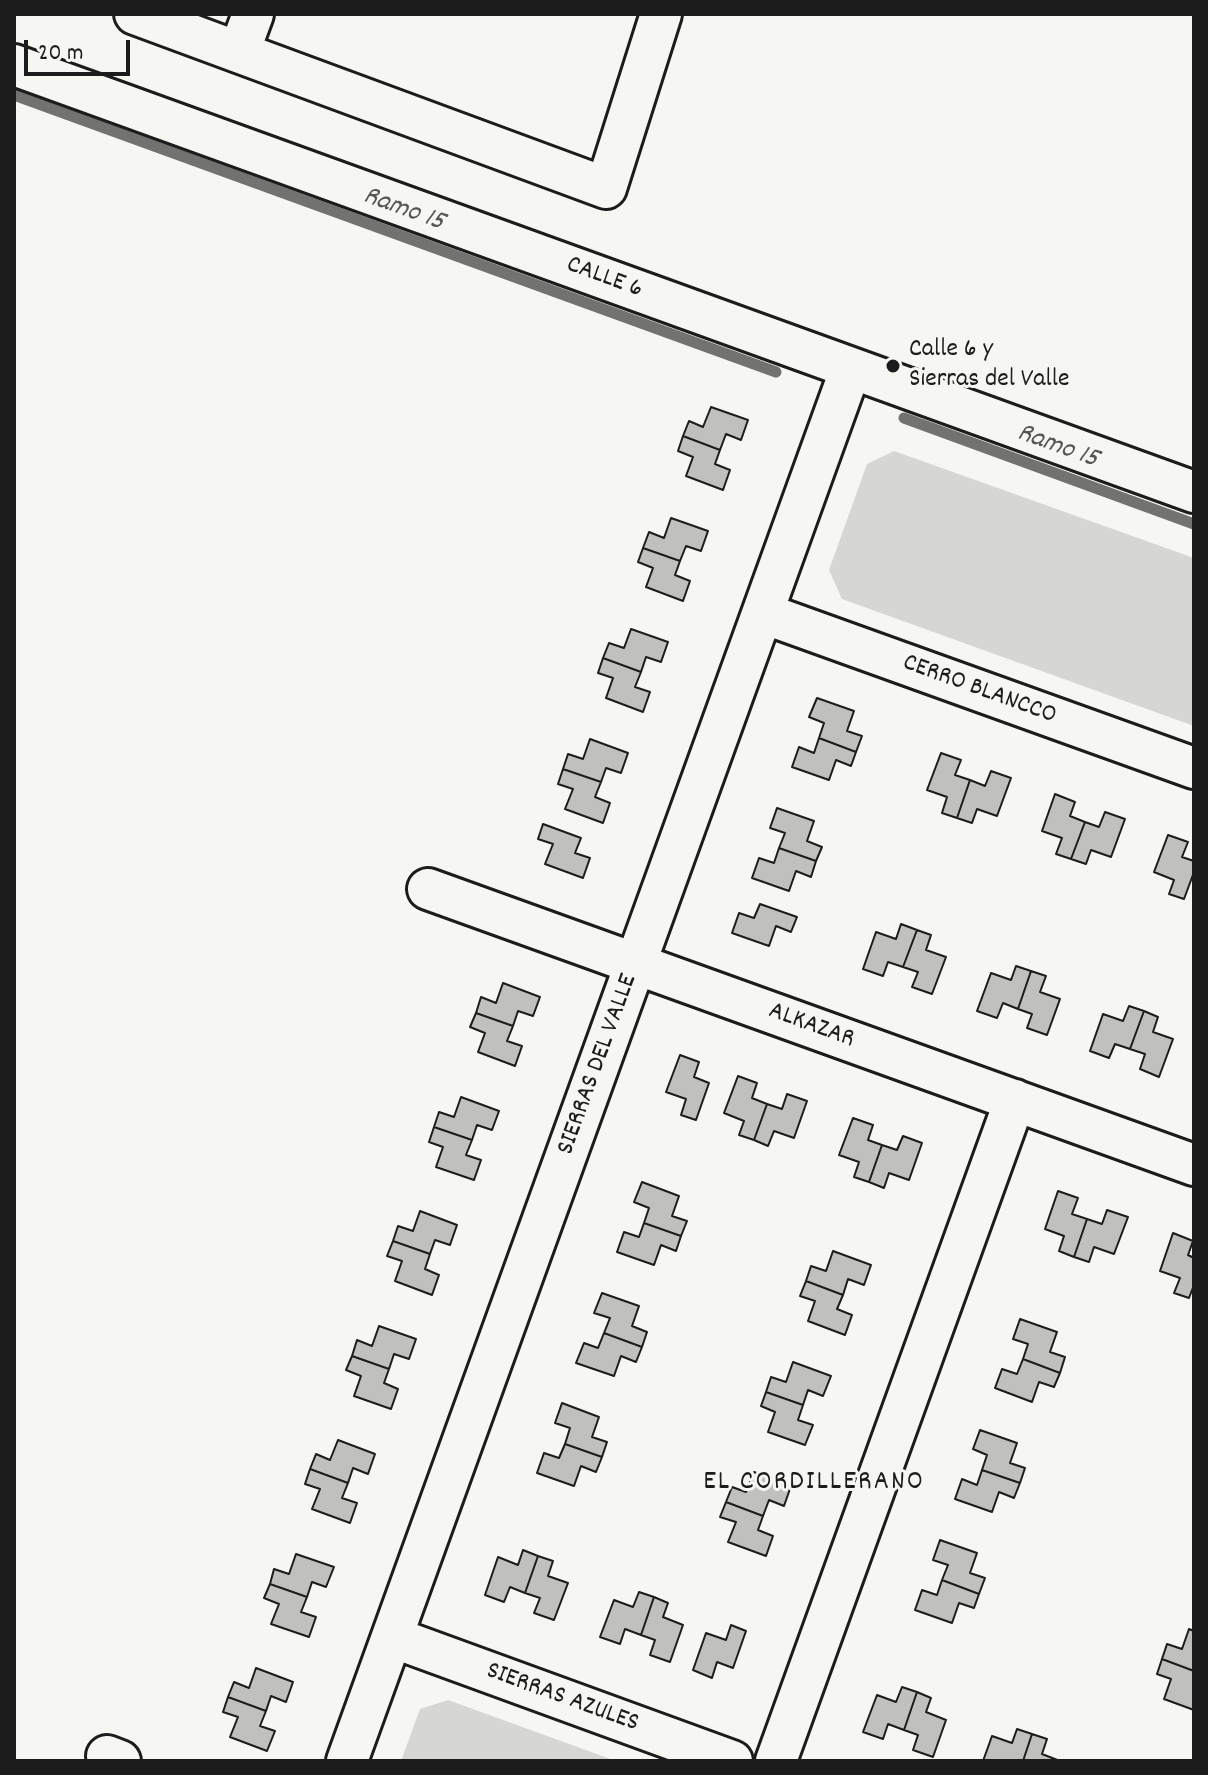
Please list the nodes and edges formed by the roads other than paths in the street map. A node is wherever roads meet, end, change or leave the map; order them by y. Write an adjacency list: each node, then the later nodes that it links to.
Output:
1 (135, 14): 4 (street)
2 (253, 14): 4 (street)
3 (661, 14): 4 (street)
4 (239, 52)
5 (14, 65): 6 (street, CALLE 6)
6 (851, 368): 7 (street, CALLE 6); 8 (street, SIERRAS DEL VALLE)
7 (1194, 492)
8 (763, 613): 9 (street, CERRO BLANCCO); 11 (street, SIERRAS DEL VALLE)
9 (1194, 768)
10 (428, 889): 11 (street, ALKAZAR)
11 (636, 963): 12 (street, ALKAZAR); 14 (street, SIERRAS DEL VALLE)
12 (1015, 1100): 13 (street, ALKAZAR); 17 (street)
13 (1194, 1165)
14 (392, 1637): 15 (street, SIERRAS DEL VALLE); 16 (street, SIERRAS AZULES)
15 (347, 1761)
16 (732, 1761)
17 (776, 1761)

